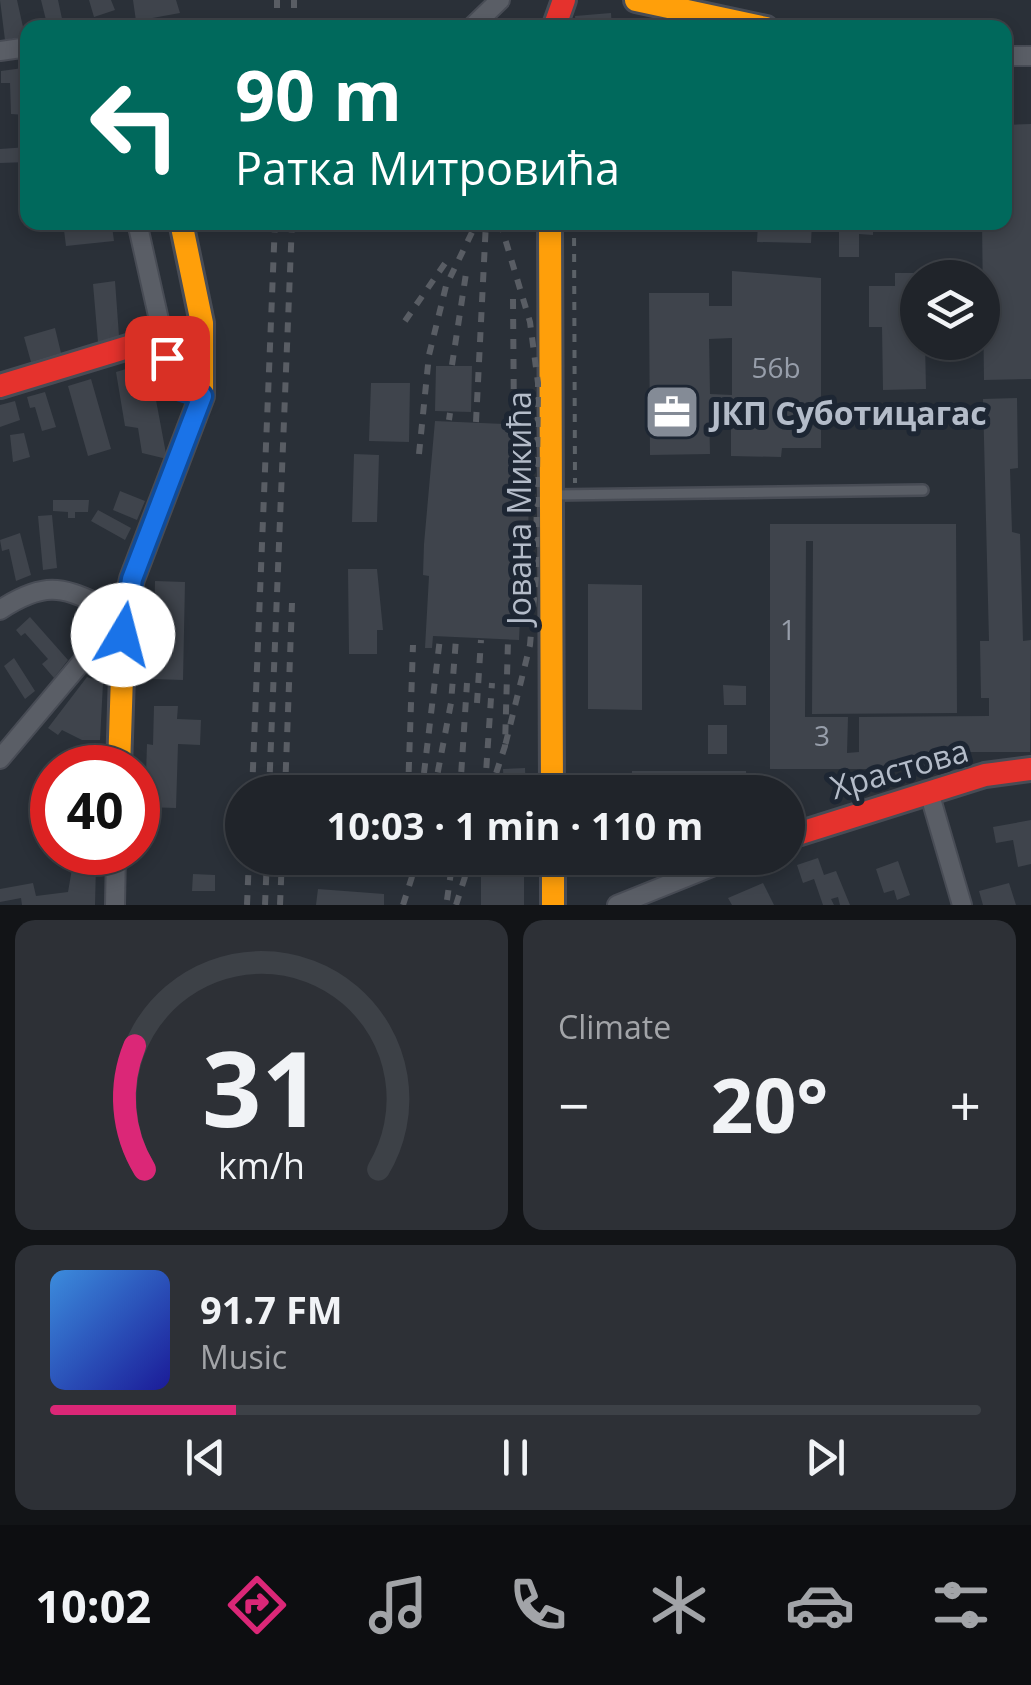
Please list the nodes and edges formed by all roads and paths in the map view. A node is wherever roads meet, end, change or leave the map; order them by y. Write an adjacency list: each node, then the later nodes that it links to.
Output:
1 (500, 0): 3 (street)
2 (636, 0): 4 (street)
3 (479, 20)
4 (729, 20)
5 (139, 230): 8 (street)
6 (183, 230): 10 (street)
7 (550, 230): 12 (street, Јована Микића)
8 (161, 337): 9 (street); 10 (street)
9 (0, 386)
10 (202, 396): 14 (street)
11 (923, 490): 12 (lane)
12 (551, 495): 18 (street, Јована Микића)
13 (0, 610): 14 (street)
14 (124, 624): 15 (street); 16 (street)
15 (120, 745)
16 (0, 760)
17 (1031, 769): 19 (street, Храстова)
18 (552, 775)
19 (929, 792): 20 (street, Храстова); 27 (street)
20 (805, 832)
21 (116, 875): 24 (street)
22 (552, 875): 25 (street)
23 (692, 875): 26 (street)
24 (115, 905)
25 (553, 905)
26 (617, 905)
27 (962, 905)

